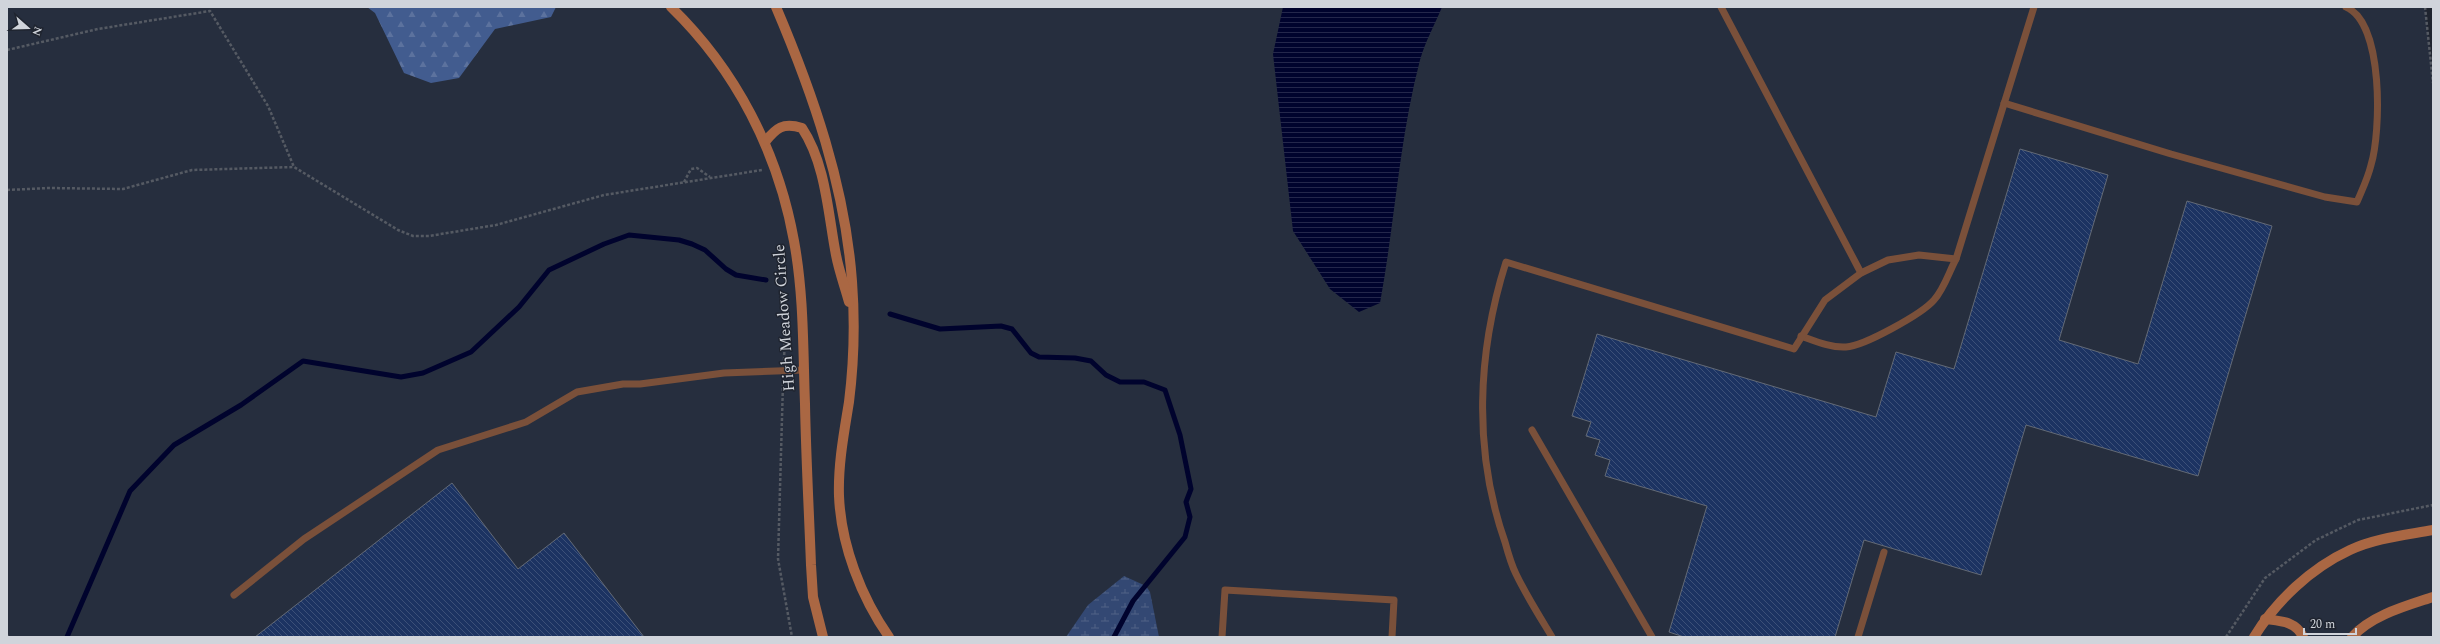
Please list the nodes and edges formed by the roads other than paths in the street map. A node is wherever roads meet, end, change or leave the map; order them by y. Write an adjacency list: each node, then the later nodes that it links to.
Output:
1 (671, 7): 7 (street, High Meadow Circle)
2 (776, 7): 10 (street)
3 (1721, 7): 9 (lane)
4 (2034, 7): 6 (lane)
5 (2346, 7): 6 (lane)
6 (2004, 103): 8 (lane)
7 (764, 142): 10 (street); 12 (street, High Meadow Circle)
8 (1956, 259): 9 (lane); 11 (lane)
9 (1861, 272): 11 (lane)
10 (854, 320): 20 (street)
11 (1801, 336): 23 (lane)
12 (804, 370): 16 (lane); 19 (street, High Meadow Circle)
13 (1532, 430): 24 (lane)
14 (2433, 530): 18 (street)
15 (1884, 552): 25 (lane)
16 (234, 595)
17 (2433, 597): 28 (street)
18 (2265, 619): 26 (street); 27 (street)
19 (823, 637)
20 (889, 637)
21 (1222, 637): 22 (lane)
22 (1392, 637)
23 (1552, 637)
24 (1652, 637)
25 (1858, 637)
26 (2254, 637)
27 (2303, 637)
28 (2352, 637)

